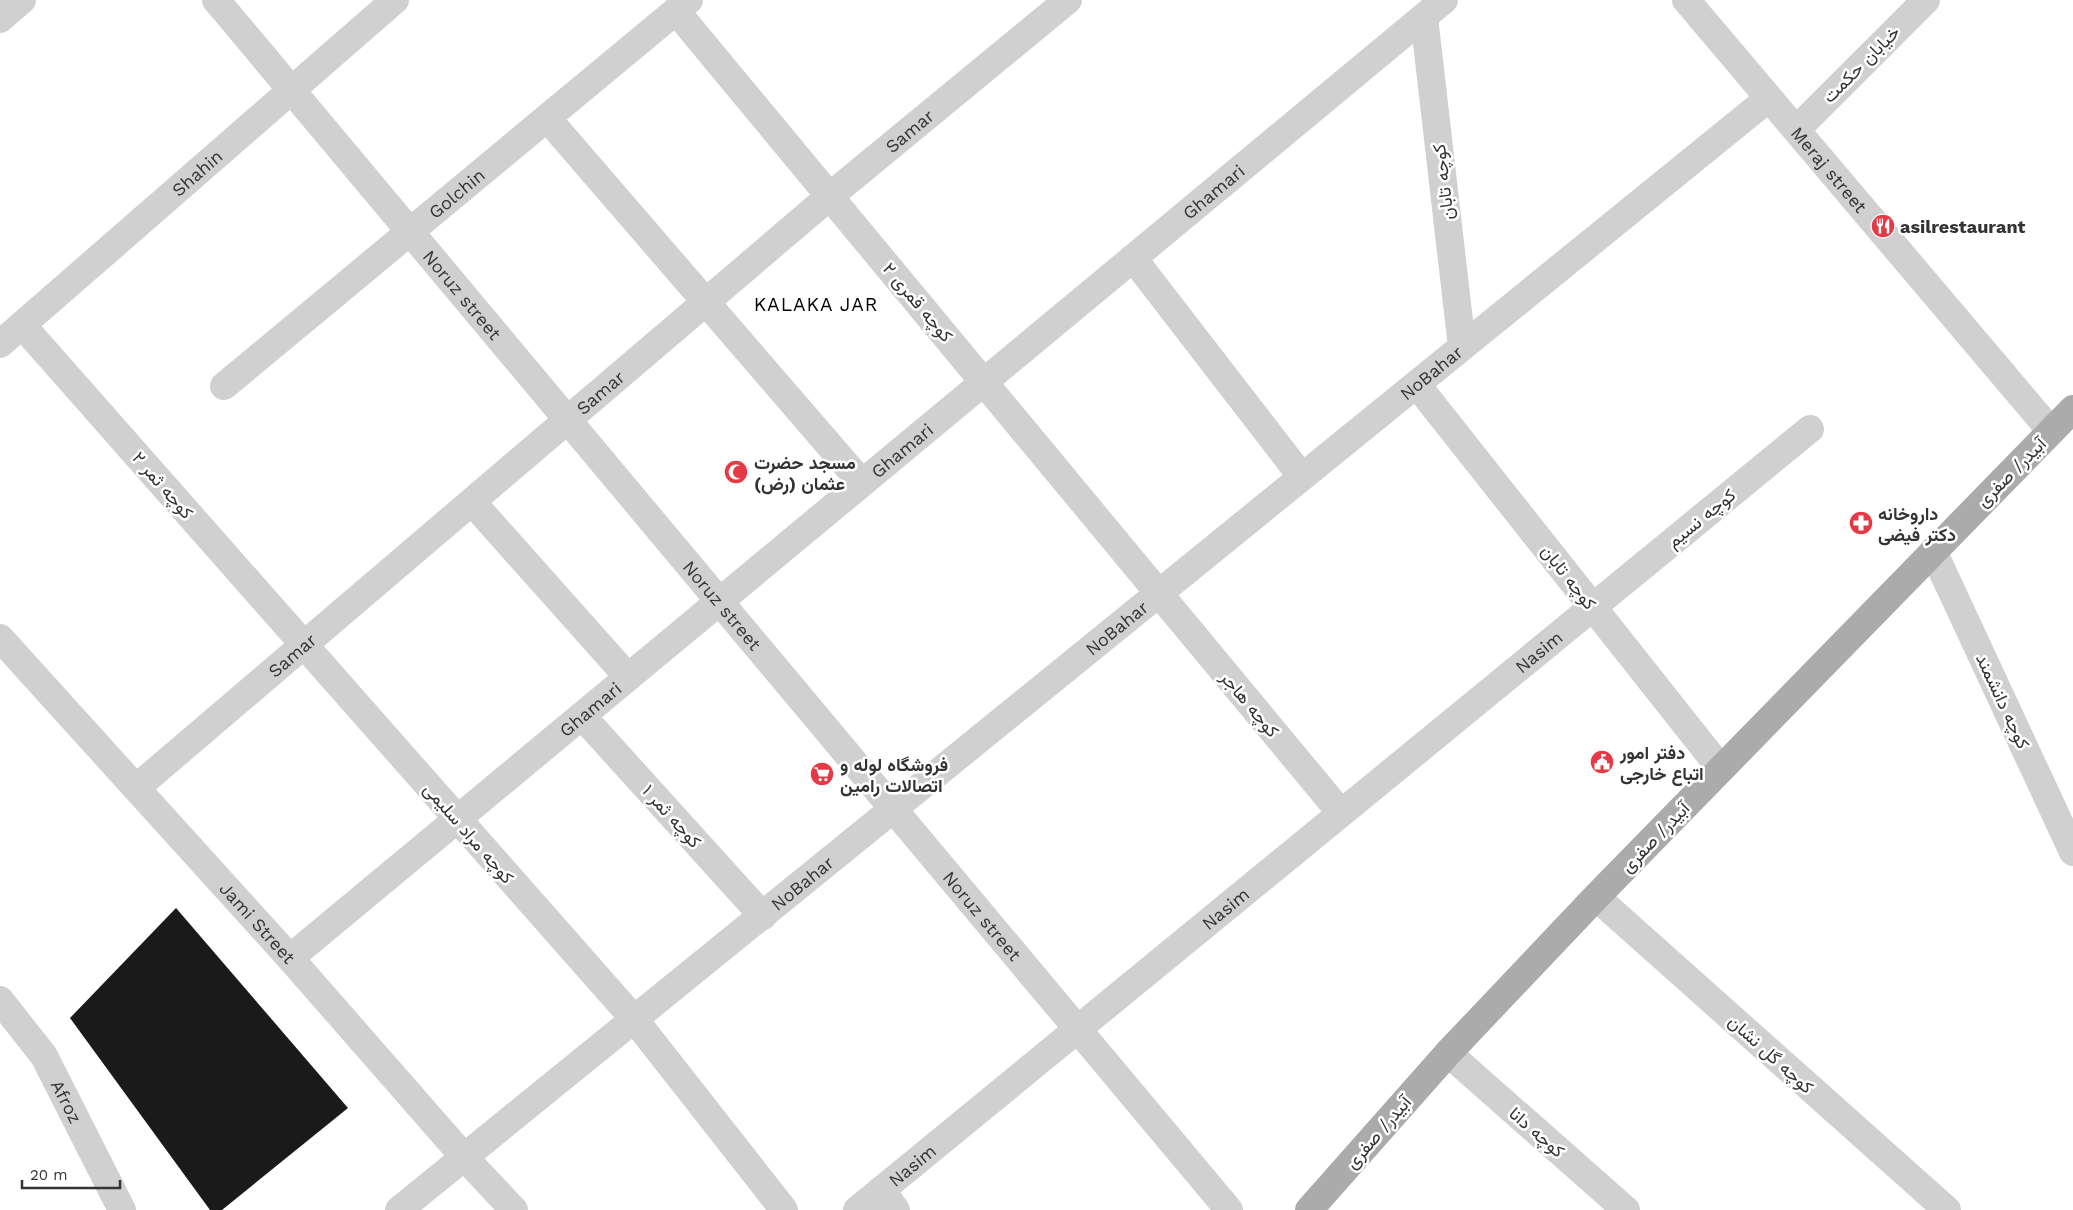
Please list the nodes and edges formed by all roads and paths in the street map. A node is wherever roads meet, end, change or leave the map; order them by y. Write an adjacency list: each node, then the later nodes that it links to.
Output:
1 (22, 0): 10 (street)
2 (216, 0): 11 (street, Noruz street)
3 (395, 0): 11 (street, Shahin)
4 (1068, 0): 15 (street, Samar)
5 (1444, 0): 9 (street, Ghamari)
6 (1686, 0): 12 (street, Meraj street)
7 (1926, 0): 14 (street, خیابان حکمت)
8 (683, 5): 13 (street, Golchin); 15 (street, کوچه قمری ۲)
9 (1424, 17): 17 (street, Ghamari); 21 (street, کوچه تابان)
10 (0, 19)
11 (291, 90): 16 (street, Noruz street); 19 (street, Shahin)
12 (1769, 98): 14 (street, Meraj street); 21 (street, NoBahar)
13 (547, 118): 16 (street, Golchin); 18 (street)
14 (1797, 129): 28 (street, Meraj street)
15 (830, 196): 18 (street, Samar); 22 (street, کوچه قمری ۲)
16 (410, 232): 24 (street, Golchin); 26 (street, Noruz street)
17 (1133, 258): 22 (street, Ghamari); 29 (street)
18 (705, 303): 26 (street, Samar); 30 (street)
19 (22, 326): 20 (street, Shahin); 36 (street, کوچه ثمر ۲)
20 (0, 344)
21 (1462, 347): 23 (street, NoBahar)
22 (984, 382): 30 (street, Ghamari); 33 (street, کوچه قمری ۲)
23 (1417, 385): 29 (street, NoBahar); 35 (street, کوچه تابان)
24 (224, 386)
25 (2073, 409): 28 (main road, آبیدر/ صفری)
26 (568, 420): 31 (street, Samar); 34 (street, Noruz street)
27 (1810, 429): 35 (street, کوچه نسیم)
28 (2051, 432): 32 (main road, آبیدر/ صفری)
29 (1302, 478): 33 (street, NoBahar)
30 (862, 483): 34 (street, Ghamari)
31 (472, 502): 36 (street, Samar); 38 (street)
32 (1933, 551): 40 (main road, آبیدر/ صفری); 45 (street, کوچه دانشمند)
33 (1159, 594): 42 (street, NoBahar); 43 (street, کوچه هاجر)
34 (719, 601): 38 (street, Ghamari); 42 (street, Noruz street)
35 (1593, 607): 40 (street, کوچه تابان); 43 (street, Nasim)
36 (304, 645): 41 (street, Samar); 44 (street, کوچه مراد سلیمی)
37 (4, 650): 41 (street, Jami Street)
38 (628, 677): 39 (street, Ghamari)
39 (582, 716): 44 (street, Ghamari); 47 (street, کوچه ثمر ۱)
40 (1721, 769): 46 (main road, آبیدر/ صفری)
41 (136, 788): 48 (street, Jami Street)
42 (894, 810): 47 (street, NoBahar); 51 (street, Noruz street)
43 (1341, 814): 51 (street, Nasim)
44 (457, 819): 48 (street, Ghamari); 50 (street, کوچه مراد سلیمی)
45 (2073, 852)
46 (1596, 897): 52 (main road, آبیدر/ صفری); 63 (street, کوچه گل نشان)
47 (763, 916): 50 (street, NoBahar)
48 (290, 958): 53 (street, Jami Street)
49 (0, 1000): 55 (street, Afroz)
50 (635, 1020): 53 (street, NoBahar); 58 (street, کوچه مراد سلیمی)
51 (1078, 1029): 54 (street, Nasim); 60 (street, Noruz street)
52 (1448, 1053): 61 (main road, آبیدر/ صفری); 62 (street, کوچه دانا)
53 (465, 1158): 56 (street, NoBahar); 57 (street, Jami Street)
54 (889, 1200): 59 (street, Nasim)
55 (122, 1210)
56 (399, 1210)
57 (514, 1210)
58 (784, 1210)
59 (857, 1210)
60 (1229, 1210)
61 (1308, 1210)
62 (1626, 1210)
63 (1947, 1210)

